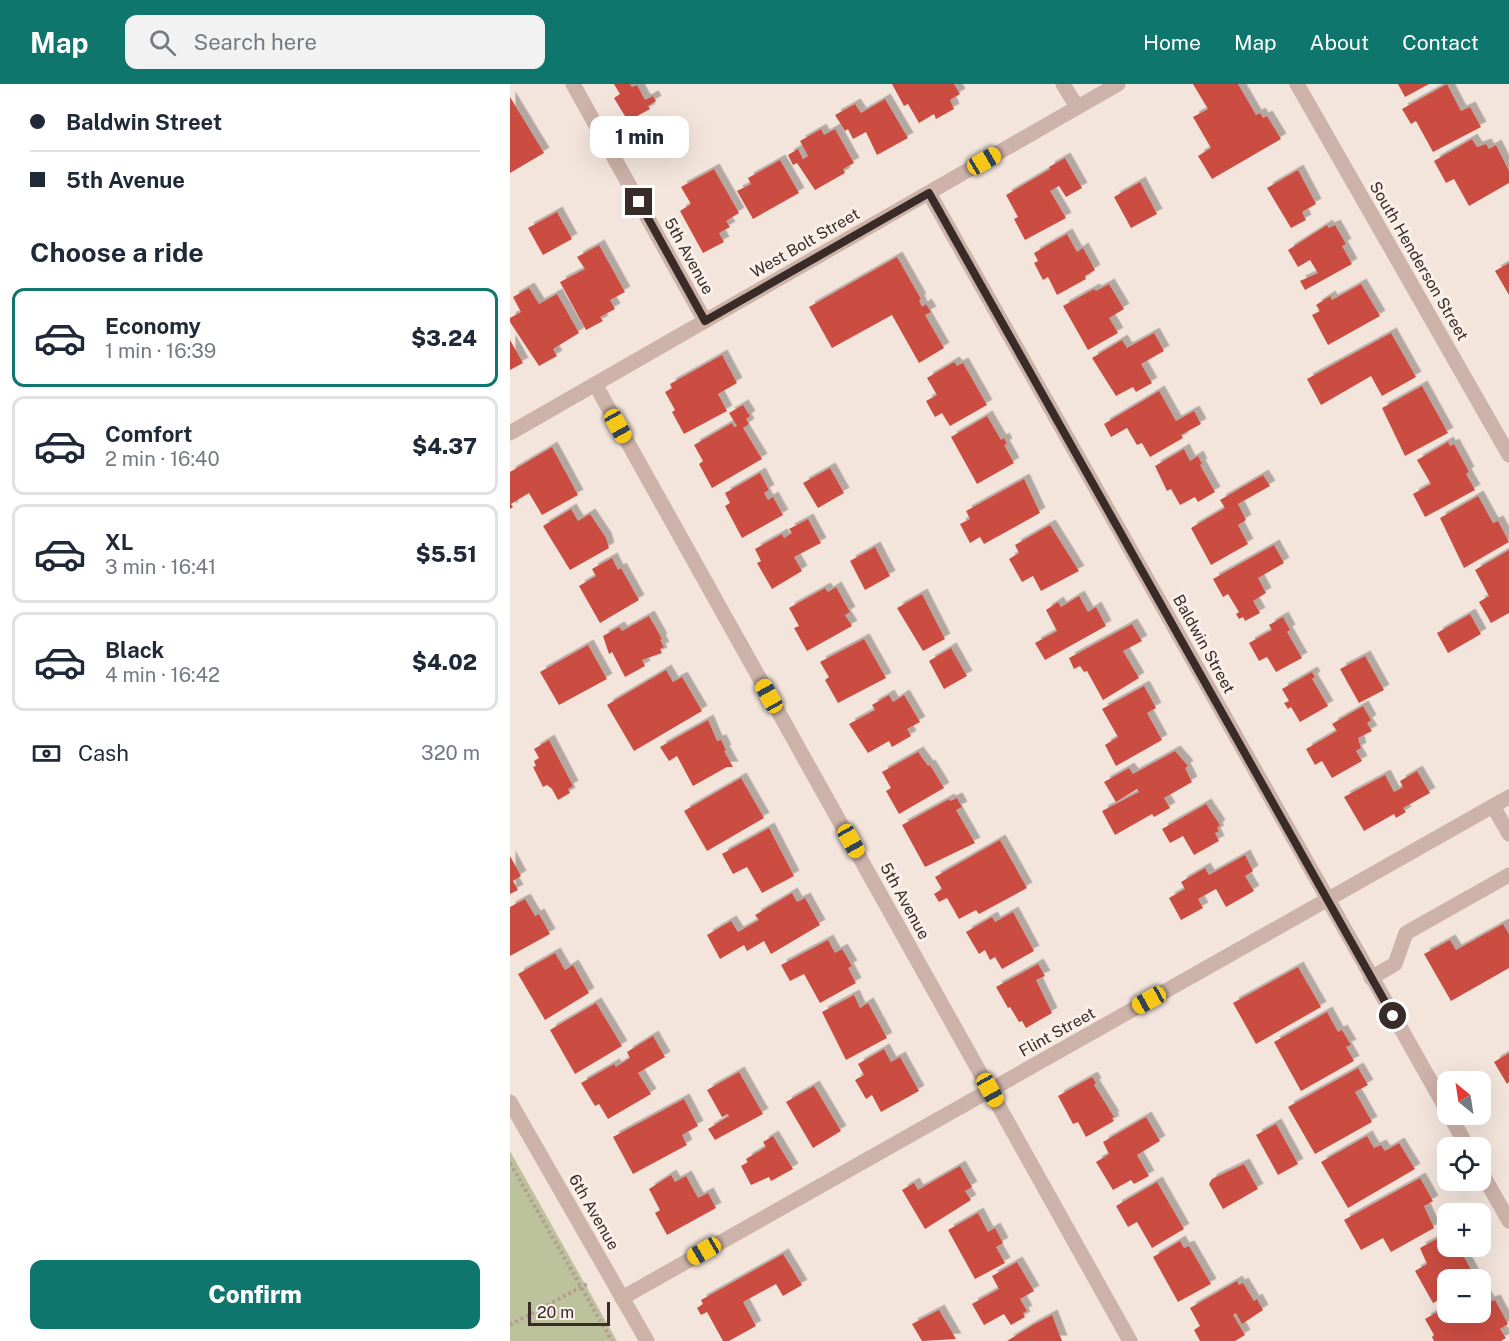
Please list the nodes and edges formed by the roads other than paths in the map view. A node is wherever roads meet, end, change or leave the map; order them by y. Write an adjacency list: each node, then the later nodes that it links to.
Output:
1 (573, 84): 7 (street, 5th Avenue)
2 (1064, 84): 5 (street)
3 (1118, 84): 5 (street, West Bolt Street)
4 (1298, 84): 10 (street, South Henderson Street)
5 (1077, 107): 6 (street, West Bolt Street)
6 (929, 193): 7 (street, West Bolt Street); 15 (street, Baldwin Street)
7 (705, 321): 8 (street, West Bolt Street)
8 (595, 384): 9 (street, West Bolt Street); 17 (street, 5th Avenue)
9 (510, 433)
10 (1509, 455)
11 (1509, 797): 12 (street, Flint Street)
12 (1493, 806): 13 (street); 15 (street, Flint Street)
13 (1509, 834)
14 (1509, 874): 16 (street)
15 (1328, 899): 16 (street, Baldwin Street); 17 (street, Flint Street)
16 (1371, 978): 18 (street, Baldwin Street)
17 (990, 1090): 22 (street, Flint Street); 24 (street, 5th Avenue)
18 (1437, 1094)
19 (510, 1102): 22 (street, 6th Avenue)
20 (1491, 1189): 21 (street)
21 (1509, 1221)
22 (622, 1298): 23 (street, 6th Avenue)
23 (647, 1341)
24 (1130, 1341)

